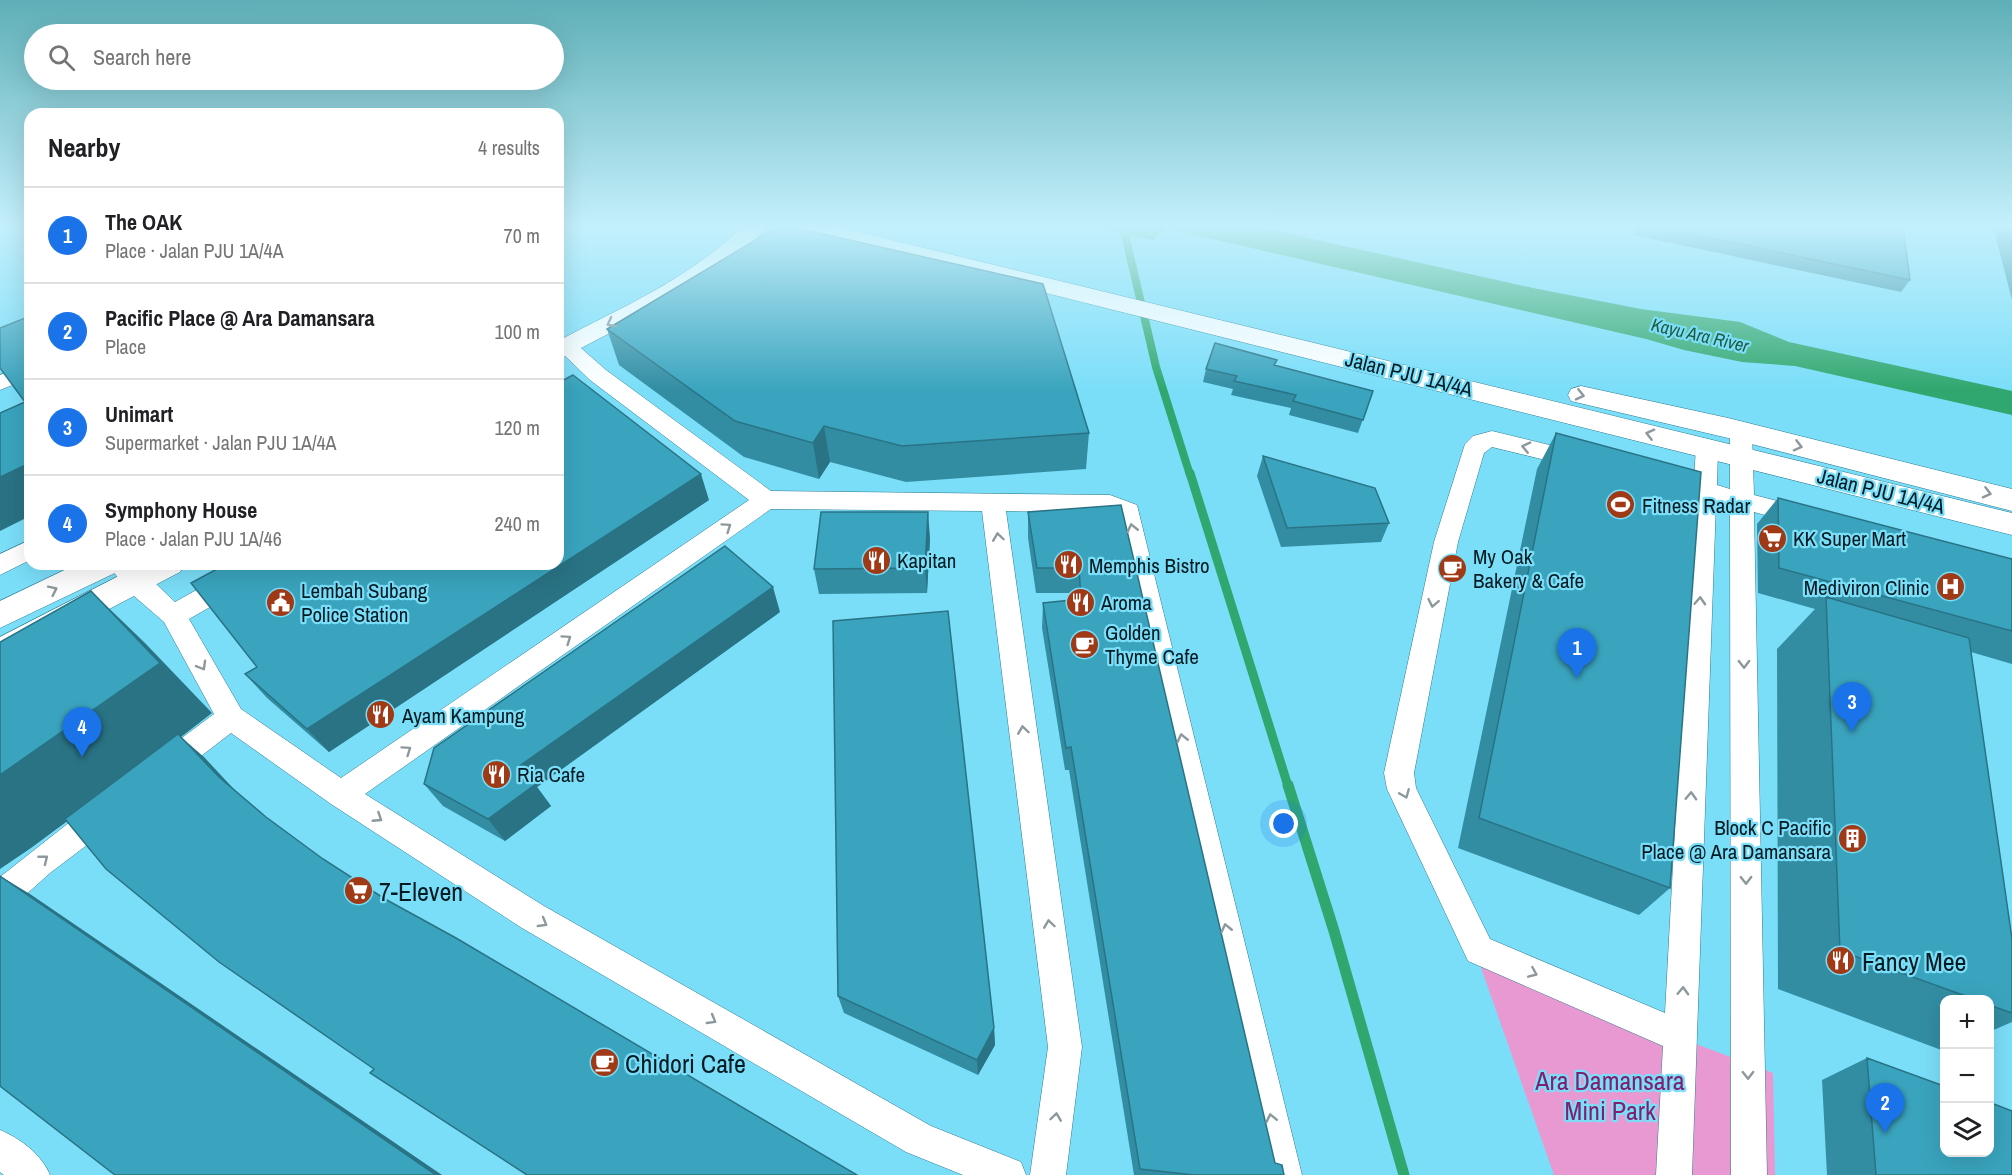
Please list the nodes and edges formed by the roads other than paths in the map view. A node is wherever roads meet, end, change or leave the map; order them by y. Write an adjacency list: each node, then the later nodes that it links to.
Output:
1 (691, 281): 6 (street)
2 (1059, 281): 4 (street, Jalan PJU 1A/4A)
3 (1069, 281): 4 (street, Jalan PJU 1A/4A)
4 (1119, 294): 5 (street, Jalan PJU 1A/4A)
5 (1193, 313): 10 (street, Jalan PJU 1A/4A, one-way to 10); 11 (street, Jalan PJU 1A/4A, one-way to 5)
6 (564, 341)
7 (564, 346): 15 (street)
8 (24, 373): 9 (street)
9 (0, 383)
10 (1742, 444): 11 (street, Jalan PJU 1A/4A); 16 (street, Jalan PJU 1A/4A, one-way to 16); 17 (street); 20 (street, Jalan PJU 1A/4A)
11 (1707, 448): 14 (street)
12 (1604, 466): 32 (street, one-way to 32)
13 (1638, 474): 14 (street)
14 (1705, 490): 17 (street); 32 (street, one-way to 14)
15 (766, 500): 18 (street); 30 (street, one-way to 15)
16 (2012, 500)
17 (1742, 501): 19 (street); 39 (street, one-way to 39)
18 (993, 502): 36 (street, one-way to 18); 37 (street, one-way to 18)
19 (1821, 521)
20 (2012, 524)
21 (24, 552): 22 (street)
22 (0, 565)
23 (94, 570): 26 (street, one-way to 23)
24 (253, 570): 27 (street)
25 (128, 573): 27 (street); 28 (street)
26 (0, 615)
27 (173, 615): 29 (street, one-way to 29)
28 (0, 653)
29 (231, 717): 30 (street); 31 (street, one-way to 29)
30 (341, 795): 35 (street, one-way to 35)
31 (0, 897)
32 (1681, 1037): 38 (street)
33 (0, 1148): 34 (street)
34 (32, 1175)
35 (1008, 1175)
36 (1048, 1175)
37 (1284, 1175)
38 (1674, 1175)
39 (1749, 1175)

